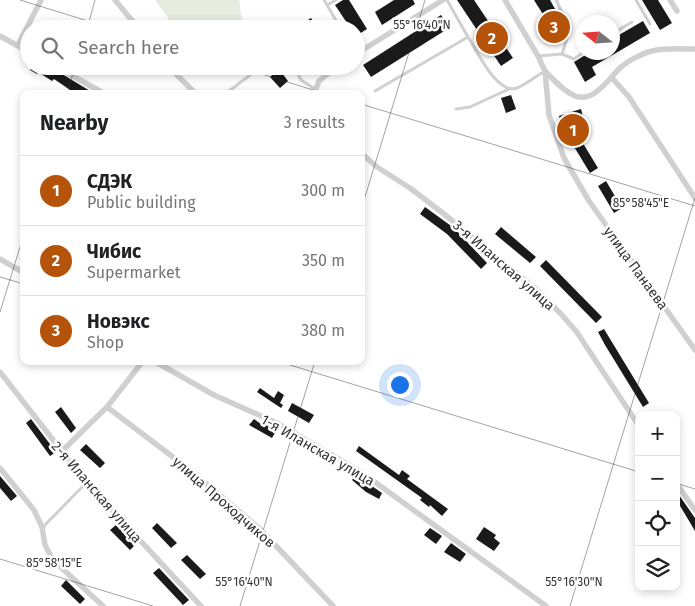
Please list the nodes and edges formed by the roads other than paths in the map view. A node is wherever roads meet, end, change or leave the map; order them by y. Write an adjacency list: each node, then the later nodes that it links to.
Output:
1 (41, 0): 13 (street)
2 (115, 0): 14 (street)
3 (324, 0): 11 (lane)
4 (336, 0): 11 (lane)
5 (443, 0): 23 (street)
6 (447, 0): 20 (lane)
7 (505, 0): 26 (street)
8 (556, 0): 25 (lane)
9 (636, 0): 17 (lane)
10 (670, 0): 12 (street)
11 (327, 6): 15 (lane)
12 (677, 11)
13 (31, 20)
14 (132, 20)
15 (336, 20)
16 (632, 22): 18 (lane)
17 (650, 24)
18 (620, 29)
19 (0, 36): 22 (street)
20 (468, 37): 35 (lane); 41 (lane)
21 (20, 41): 22 (street)
22 (18, 45)
23 (365, 48)
24 (695, 49): 34 (street)
25 (562, 54): 26 (lane); 27 (lane)
26 (538, 56): 28 (street)
27 (575, 58)
28 (545, 71): 34 (street); 35 (lane); 47 (street, улица Панаева)
29 (71, 75): 36 (street)
30 (177, 75): 37 (street)
31 (250, 75): 38 (lane)
32 (298, 75): 39 (lane)
33 (324, 75): 40 (street)
34 (612, 78): 44 (street)
35 (509, 89): 42 (lane)
36 (98, 90)
37 (192, 90)
38 (230, 90)
39 (312, 90)
40 (315, 90)
41 (375, 91)
42 (456, 109)
43 (365, 156): 52 (street, 3-я Иланская улица)
44 (695, 198)
45 (0, 259): 46 (street)
46 (20, 271)
47 (695, 350)
48 (140, 365): 51 (street)
49 (161, 365): 62 (street, 1-я Иланская улица)
50 (0, 372): 53 (street, 2-я Иланская улица)
51 (107, 407): 53 (street); 61 (street, улица Проходчиков)
52 (635, 420)
53 (61, 452): 55 (street, 2-я Иланская улица)
54 (0, 468): 58 (street)
55 (86, 482): 58 (lane); 60 (street, 2-я Иланская улица)
56 (680, 489): 57 (street)
57 (695, 510)
58 (42, 527): 59 (street)
59 (103, 606)
60 (201, 606)
61 (333, 606)
62 (546, 606)

